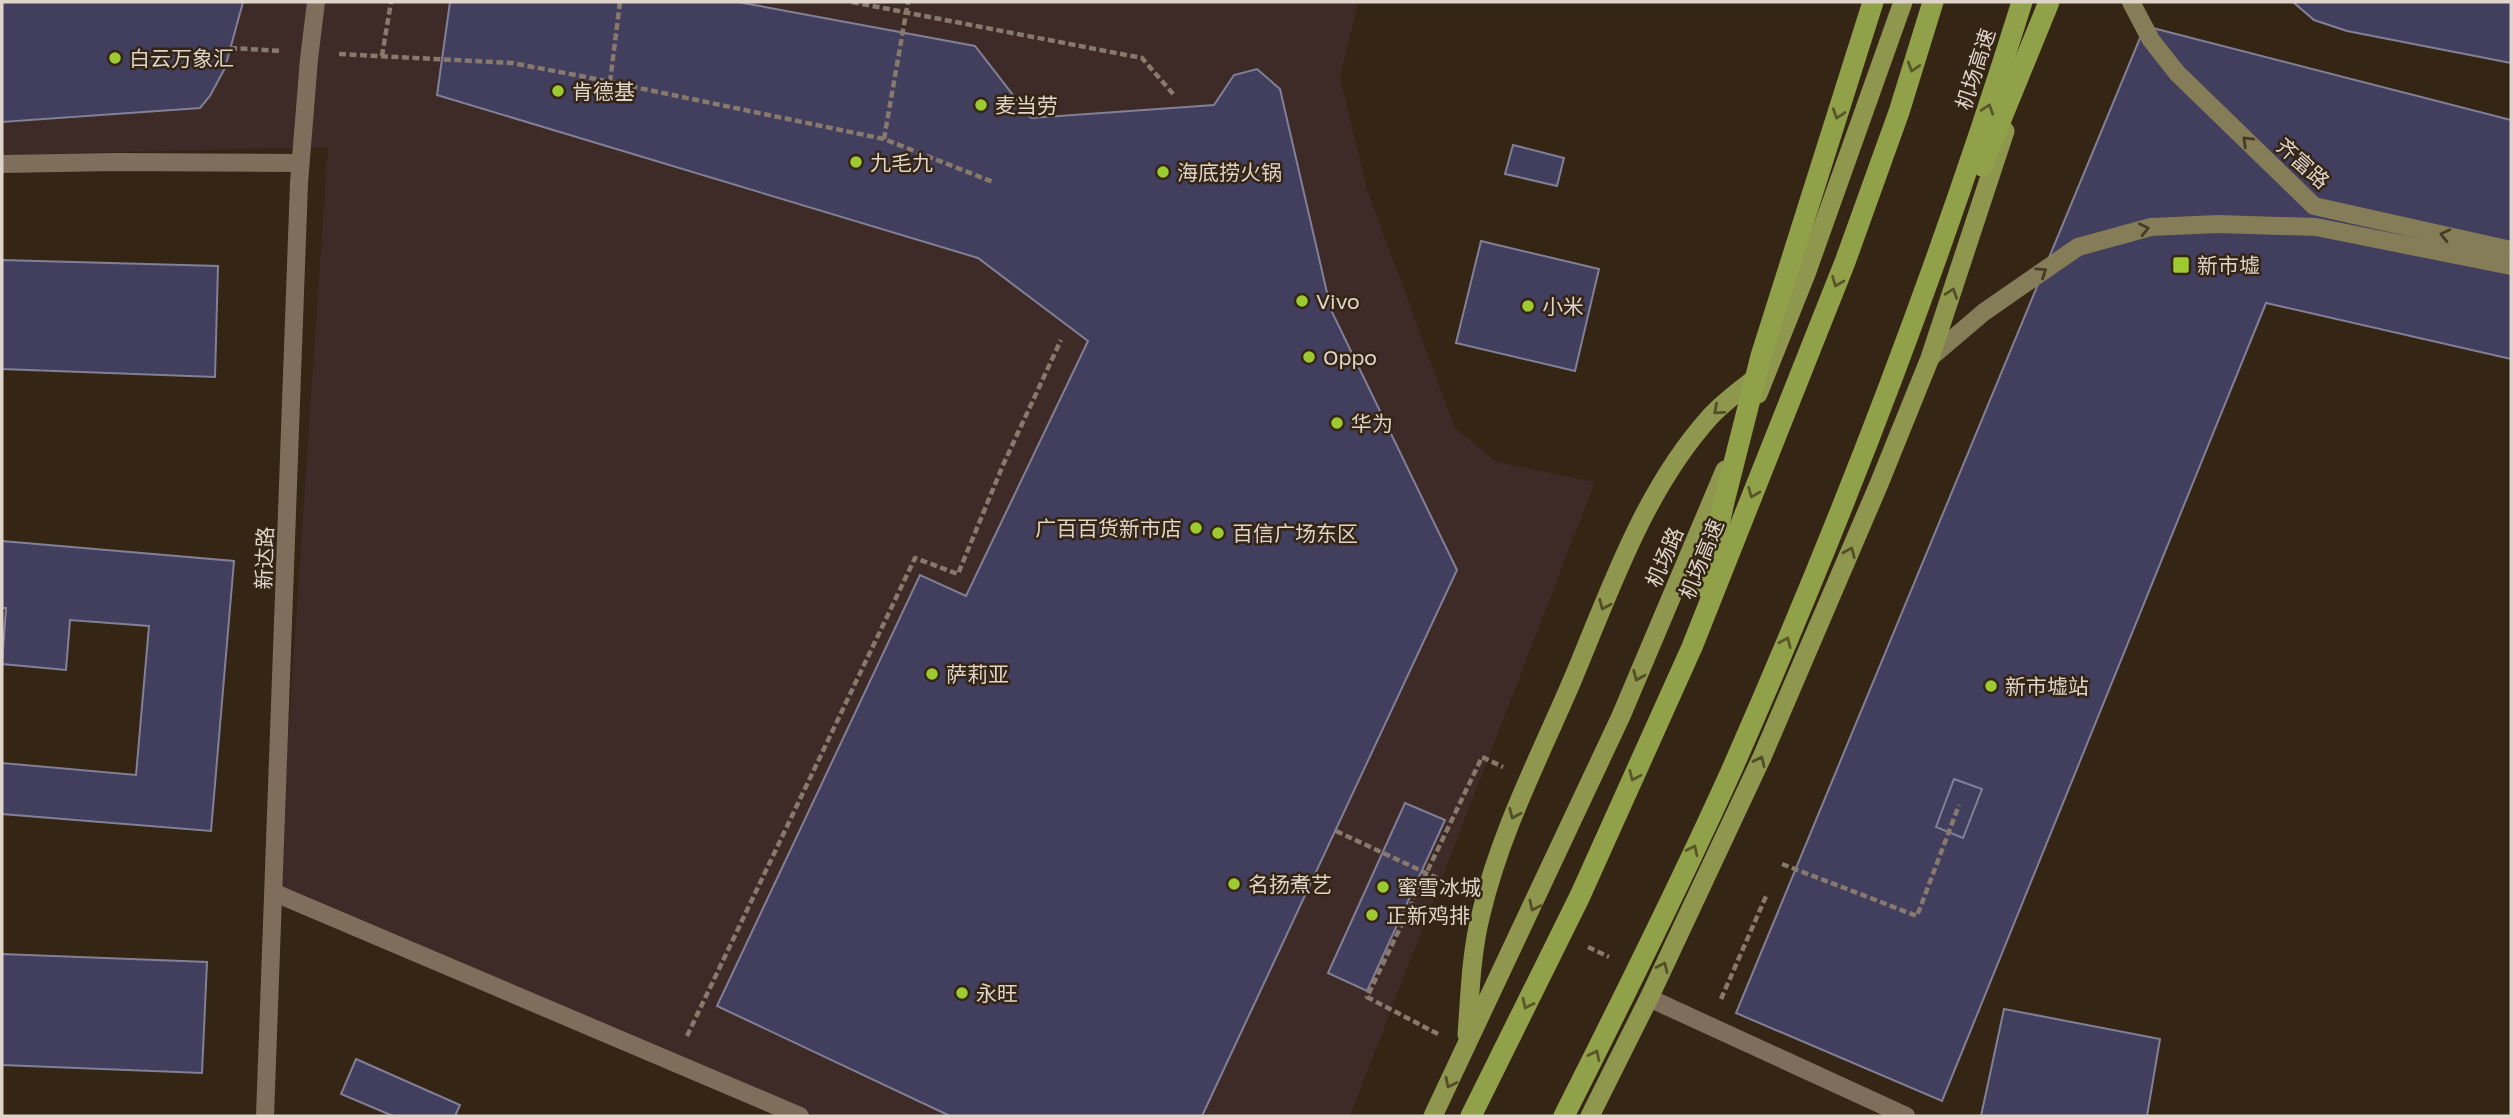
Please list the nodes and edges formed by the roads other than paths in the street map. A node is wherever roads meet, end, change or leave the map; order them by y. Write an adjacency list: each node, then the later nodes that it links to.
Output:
1 (317, 2): 9 (street, 新达路)
2 (1872, 2): 15 (highway, one-way to 15)
3 (1903, 2): 14 (highway, 机场路)
4 (1933, 2): 17 (highway, 机场高速, one-way to 17)
5 (2022, 2): 16 (highway, 机场高速, one-way to 5)
6 (2044, 2): 13 (highway, one-way to 6)
7 (2049, 2): 16 (highway)
8 (2131, 2): 11 (main road, 齐富路, one-way to 8)
9 (300, 163): 10 (street); 18 (street, 新达路)
10 (2, 164)
11 (2511, 250)
12 (2511, 265): 13 (main road, one-way to 12)
13 (1930, 358): 19 (highway, one-way to 13)
14 (1770, 365): 15 (highway, 机场路); 20 (highway, one-way to 20)
15 (1739, 438): 17 (highway); 20 (highway, 机场路, one-way to 20)
16 (1864, 456): 25 (highway, 机场高速, one-way to 16)
17 (1692, 647): 24 (highway, 机场高速, one-way to 24)
18 (275, 893): 21 (street, 新达路); 22 (street)
19 (1649, 998): 26 (highway); 27 (street)
20 (1466, 1049): 23 (highway, 机场路, one-way to 23)
21 (265, 1116)
22 (800, 1116)
23 (1433, 1116)
24 (1471, 1116)
25 (1564, 1116)
26 (1590, 1116)
27 (1906, 1116)

